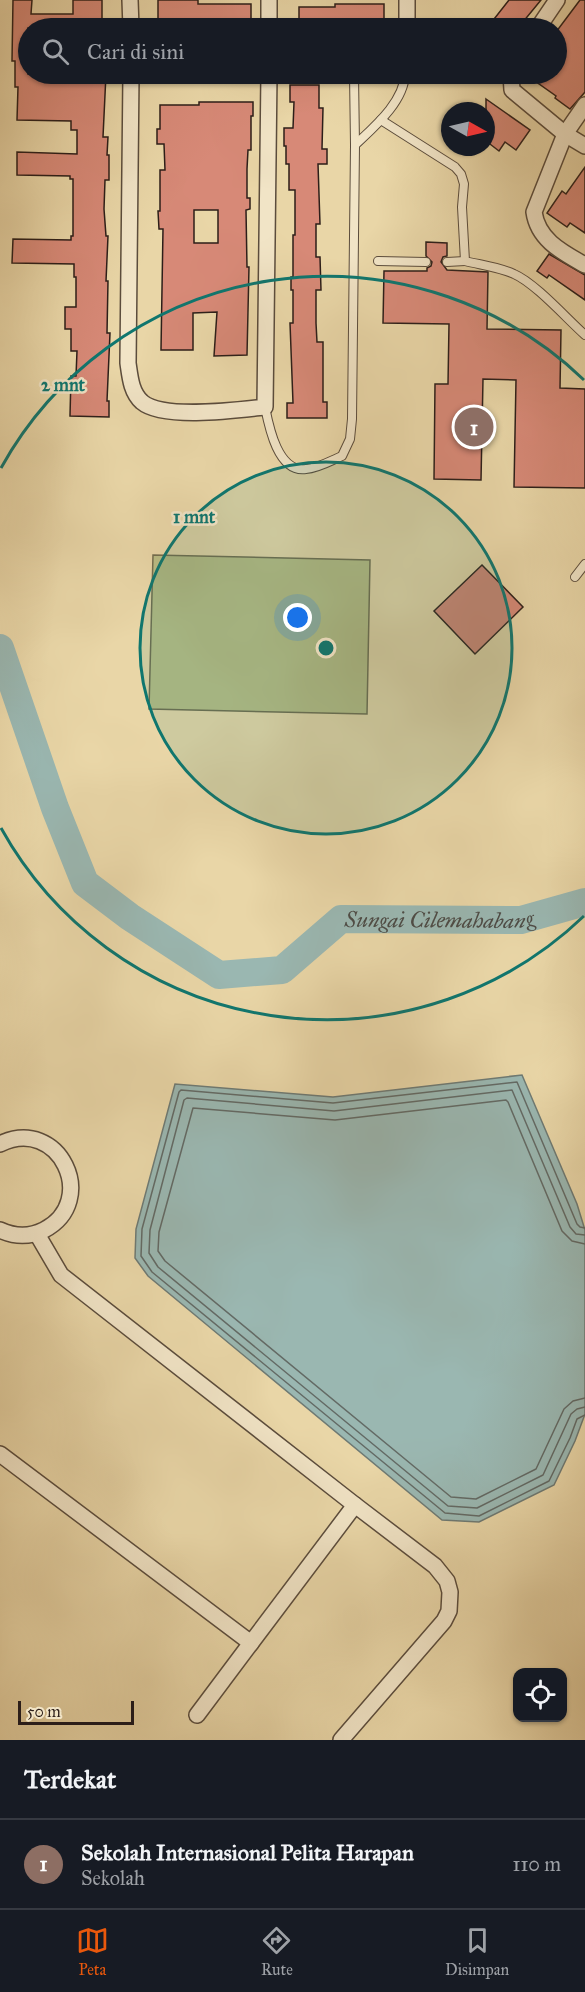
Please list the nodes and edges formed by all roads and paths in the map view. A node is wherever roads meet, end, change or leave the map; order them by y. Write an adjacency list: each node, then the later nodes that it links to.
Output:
1 (130, 0): 5 (street)
2 (269, 0): 6 (street)
3 (407, 0): 7 (street)
4 (557, 0): 8 (street)
5 (131, 18)
6 (269, 18)
7 (406, 18)
8 (545, 18)
9 (131, 84): 25 (street)
10 (269, 84): 25 (street)
11 (354, 84): 17 (lane)
12 (403, 84): 15 (lane)
13 (511, 84): 16 (street)
14 (585, 105): 16 (street)
15 (381, 120): 17 (lane); 20 (lane)
16 (565, 134): 18 (street); 23 (street)
17 (355, 145): 25 (lane)
18 (585, 146)
19 (378, 261): 21 (lane)
20 (465, 261): 22 (lane); 24 (lane)
21 (426, 262)
22 (447, 262)
23 (585, 265)
24 (585, 335)
25 (265, 407)
26 (585, 564): 27 (lane)
27 (575, 577)
28 (0, 1144): 30 (street)
29 (0, 1230): 30 (street)
30 (37, 1234): 32 (street)
31 (0, 1454): 33 (street)
32 (355, 1505): 33 (street); 35 (street)
33 (250, 1643): 34 (street)
34 (197, 1715)
35 (341, 1740)

